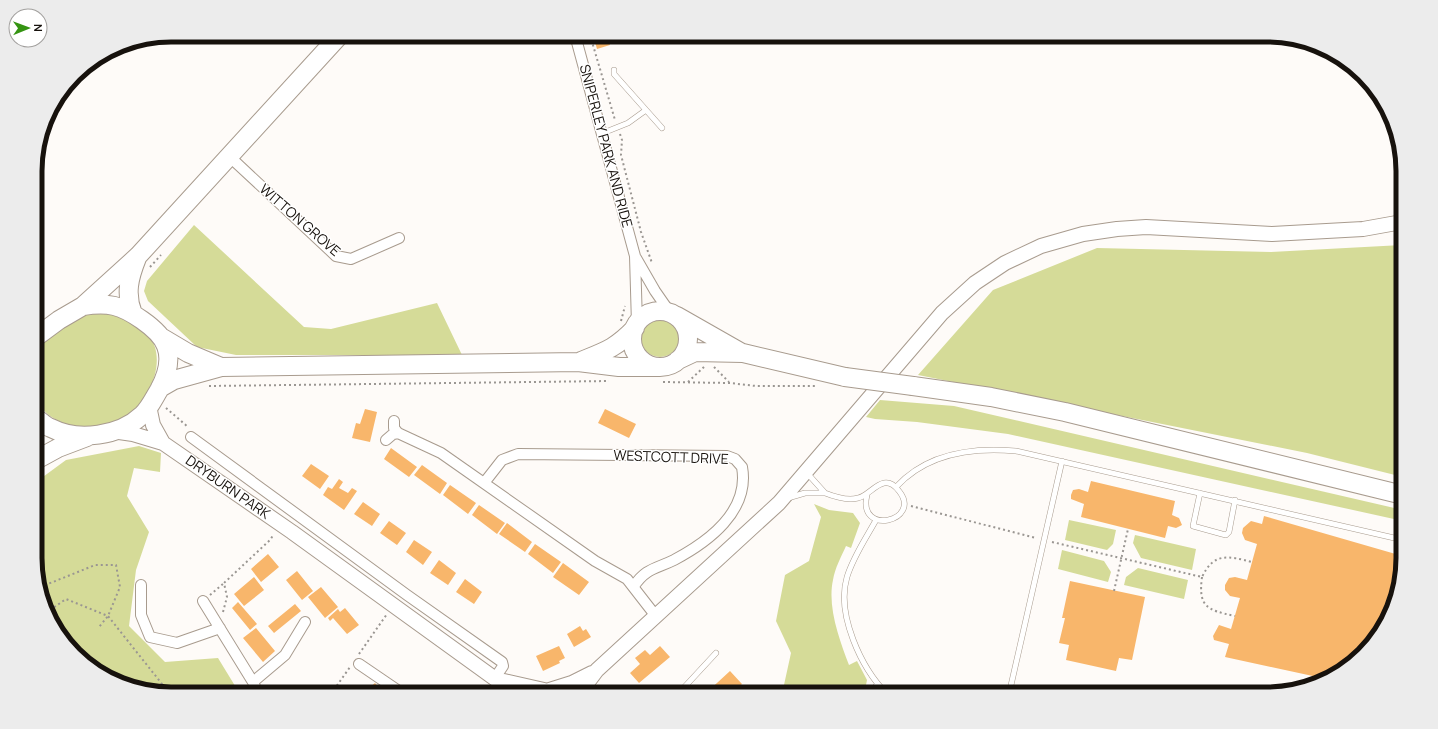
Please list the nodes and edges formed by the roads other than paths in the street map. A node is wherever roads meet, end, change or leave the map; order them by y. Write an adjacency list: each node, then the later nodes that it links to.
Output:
1 (334, 42): 7 (highway)
2 (577, 42): 6 (street, SNIPERLEY PARK AND RIDE)
3 (614, 70): 4 (lane)
4 (646, 110): 5 (lane); 6 (lane)
5 (662, 128)
6 (603, 133): 11 (street, SNIPERLEY PARK AND RIDE)
7 (230, 157): 9 (street, WITTON GROVE); 10 (highway)
8 (1396, 223): 35 (main road)
9 (400, 238)
10 (138, 256): 12 (highway); 13 (highway)
11 (636, 256): 14 (street); 15 (street)
12 (83, 306): 13 (highway); 16 (highway)
13 (133, 314): 17 (highway)
14 (673, 314): 15 (highway); 18 (highway); 19 (highway)
15 (630, 326): 20 (highway); 22 (highway)
16 (42, 332)
17 (161, 337): 21 (highway); 23 (highway)
18 (743, 353): 19 (highway); 40 (highway, bridge)
19 (678, 360): 22 (highway)
20 (578, 362): 21 (highway); 22 (highway)
21 (221, 367): 23 (highway)
22 (660, 375)
23 (160, 388): 24 (highway)
24 (157, 407): 27 (highway); 32 (main road, DRYBURN PARK)
25 (394, 421): 28 (street)
26 (42, 422): 29 (highway)
27 (112, 431): 29 (highway); 32 (main road, DRYBURN PARK)
28 (398, 433): 31 (street); 36 (street)
29 (93, 434): 33 (highway)
30 (191, 437): 44 (street, DRYBURN PARK)
31 (386, 440)
32 (163, 443): 46 (main road, DRYBURN PARK)
33 (42, 457)
34 (1062, 461): 37 (lane); 39 (lane); 71 (lane)
35 (806, 473): 38 (lane); 42 (main road)
36 (484, 483): 49 (street); 49 (street, WESTCOTT DRIVE)
37 (896, 487): 41 (lane); 45 (lane)
38 (825, 493): 41 (lane); 42 (lane)
39 (1200, 493): 43 (lane); 43 (lane)
40 (1396, 493)
41 (867, 495): 45 (lane)
42 (782, 500): 53 (main road)
43 (1235, 500): 47 (lane)
44 (302, 518): 46 (street); 50 (street, DRYBURN PARK)
45 (876, 520): 61 (lane)
46 (292, 532): 52 (main road, DRYBURN PARK)
47 (1396, 538)
48 (141, 584): 55 (street)
49 (634, 586): 53 (street)
50 (407, 596): 52 (street); 59 (street, DRYBURN PARK)
51 (203, 601): 55 (street)
52 (396, 607): 59 (main road, DRYBURN PARK)
53 (655, 615): 58 (main road)
54 (305, 622): 60 (street)
55 (219, 627): 60 (street)
56 (716, 653): 68 (lane)
57 (357, 661): 63 (street)
58 (597, 670): 66 (main road); 67 (main road)
59 (497, 679): 64 (main road, DRYBURN PARK); 65 (main road, DRYBURN PARK)
60 (253, 682): 62 (street)
61 (878, 684): 69 (lane); 70 (lane)
62 (255, 687)
63 (394, 687)
64 (507, 687)
65 (528, 687)
66 (561, 687)
67 (584, 687)
68 (684, 687)
69 (875, 687)
70 (881, 687)
71 (1011, 687)

